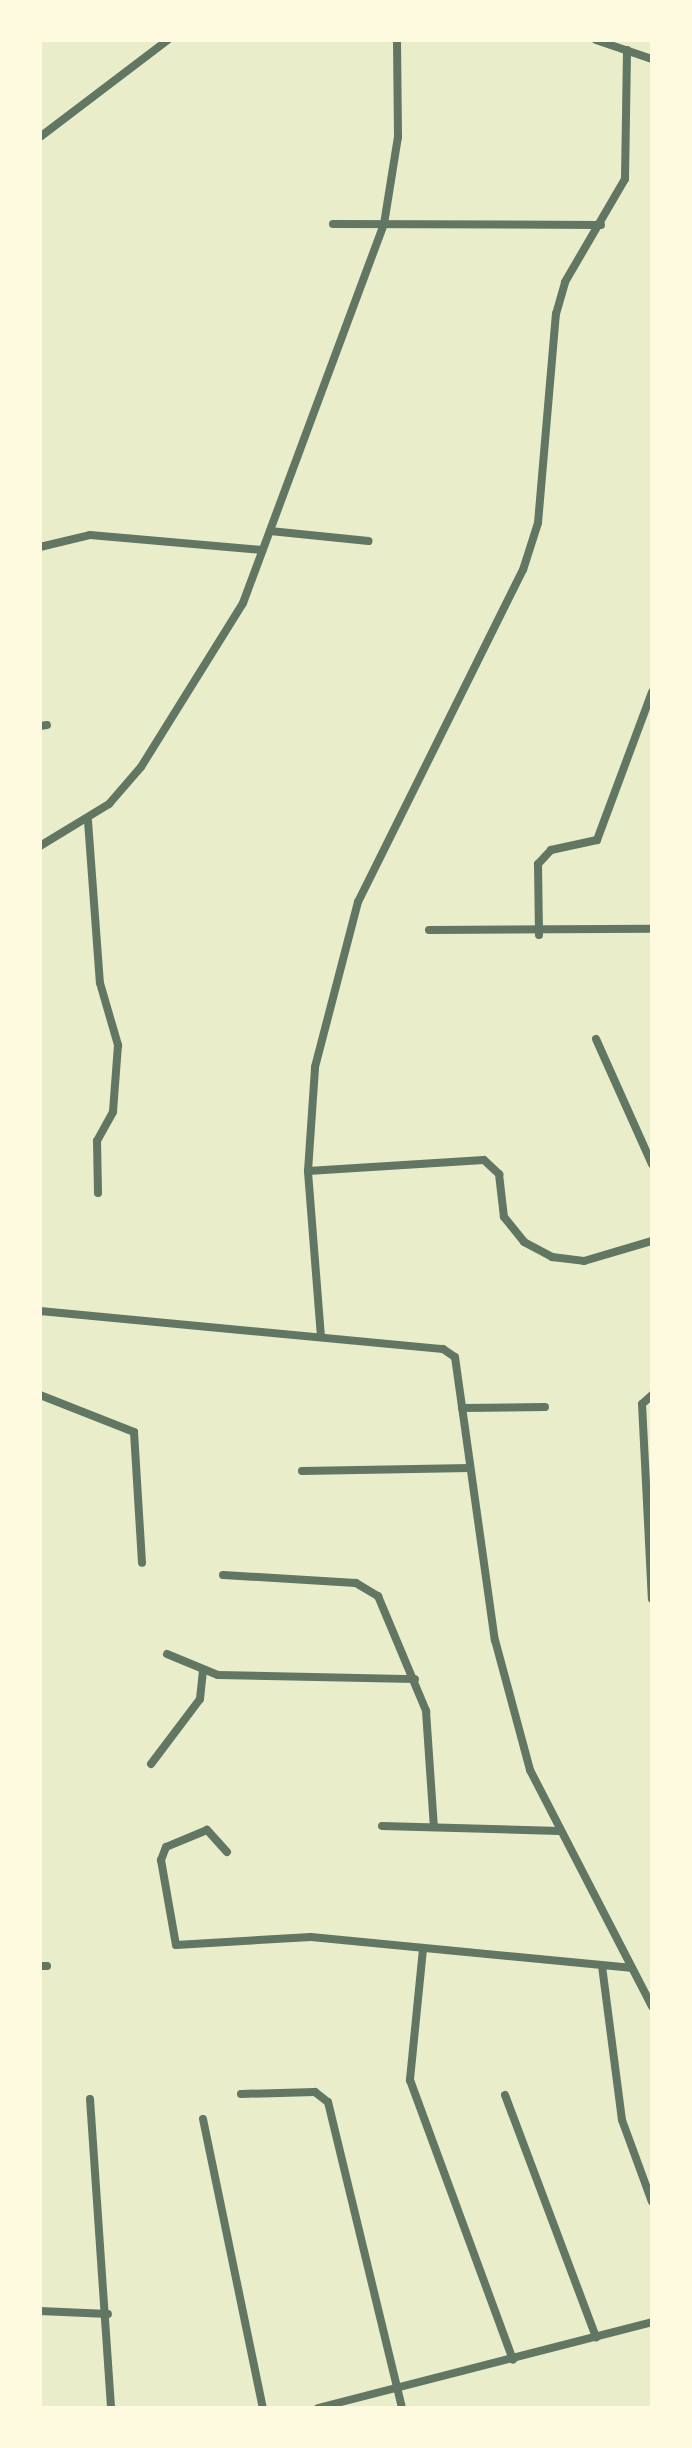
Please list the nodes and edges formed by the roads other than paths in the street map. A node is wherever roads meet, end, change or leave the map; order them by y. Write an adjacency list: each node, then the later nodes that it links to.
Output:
1 (168, 40): 6 (street)
2 (397, 40): 8 (street)
3 (596, 40): 4 (street)
4 (627, 50): 5 (street); 9 (street)
5 (652, 59)
6 (40, 137)
7 (333, 224): 8 (street)
8 (384, 224): 9 (street); 10 (street)
9 (601, 225): 22 (street)
10 (270, 531): 11 (street); 13 (street)
11 (368, 541)
12 (40, 547): 13 (street)
13 (262, 550): 15 (street)
14 (652, 692): 19 (street)
15 (88, 821): 16 (street); 23 (street)
16 (40, 846)
17 (652, 929): 19 (street)
18 (429, 930): 19 (street)
19 (539, 935)
20 (596, 1039): 21 (street)
21 (652, 1164)
22 (308, 1171): 24 (street); 26 (street)
23 (98, 1193)
24 (652, 1241)
25 (40, 1311): 26 (street)
26 (321, 1337): 30 (street)
27 (40, 1395): 33 (street)
28 (652, 1395): 35 (street)
29 (545, 1407): 30 (street)
30 (462, 1408): 31 (street)
31 (470, 1468): 32 (street); 42 (street)
32 (302, 1471)
33 (142, 1563)
34 (223, 1575): 38 (street)
35 (652, 1599)
36 (167, 1654): 37 (street)
37 (203, 1672): 38 (street); 39 (street)
38 (415, 1679): 41 (street)
39 (151, 1764)
40 (382, 1826): 41 (street)
41 (434, 1827): 42 (street)
42 (559, 1831): 46 (street)
43 (227, 1852): 44 (street)
44 (423, 1949): 45 (street); 57 (street)
45 (602, 1966): 46 (street); 52 (street)
46 (631, 1968): 47 (street)
47 (652, 2006)
48 (241, 2094): 58 (street)
49 (505, 2095): 56 (street)
50 (90, 2099): 54 (street)
51 (203, 2119): 60 (street)
52 (652, 2202)
53 (40, 2311): 54 (street)
54 (108, 2314): 59 (street)
55 (652, 2322): 56 (street)
56 (596, 2337): 57 (street)
57 (513, 2360): 58 (street)
58 (400, 2391): 61 (street); 62 (street)
59 (111, 2408)
60 (263, 2408)
61 (318, 2408)
62 (402, 2408)

